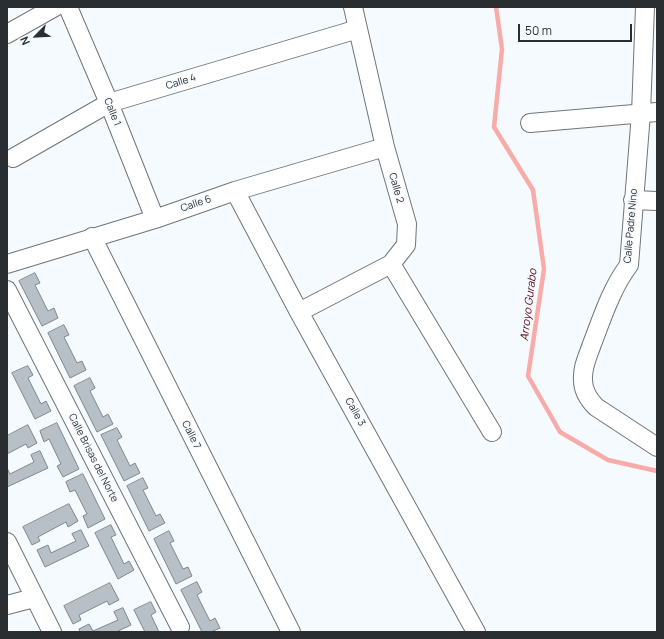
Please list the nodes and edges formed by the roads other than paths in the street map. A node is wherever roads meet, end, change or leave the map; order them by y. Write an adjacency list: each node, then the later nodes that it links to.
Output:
1 (55, 7): 6 (street)
2 (68, 7): 7 (street, Calle 1)
3 (353, 7): 5 (street, Calle 2)
4 (645, 7): 8 (street, Calle Padre Nino)
5 (358, 30): 7 (street, Calle 4); 10 (street, Calle 2)
6 (7, 34)
7 (109, 103): 11 (street, Calle 4); 15 (street, Calle 1)
8 (649, 113): 9 (street); 13 (street, Calle Padre Nino)
9 (530, 123)
10 (385, 147): 12 (street, Calle 6); 18 (street, Calle 2)
11 (13, 158)
12 (235, 192): 15 (street, Calle 6); 20 (street, Calle 3)
13 (633, 200): 14 (street); 22 (street, Calle Padre Nino)
14 (657, 200)
15 (155, 219): 16 (street, Calle 6)
16 (92, 238): 17 (street, Calle 6); 28 (street, Calle 7)
17 (7, 264)
18 (391, 264): 20 (street, Calle 2); 21 (street)
19 (7, 290): 26 (street, Calle Brisas del Norte)
20 (299, 312): 29 (street, Calle 3)
21 (492, 432)
22 (657, 447)
23 (7, 542): 24 (street)
24 (34, 598): 25 (street); 27 (street)
25 (7, 605)
26 (180, 627)
27 (52, 632)
28 (291, 632)
29 (476, 632)

